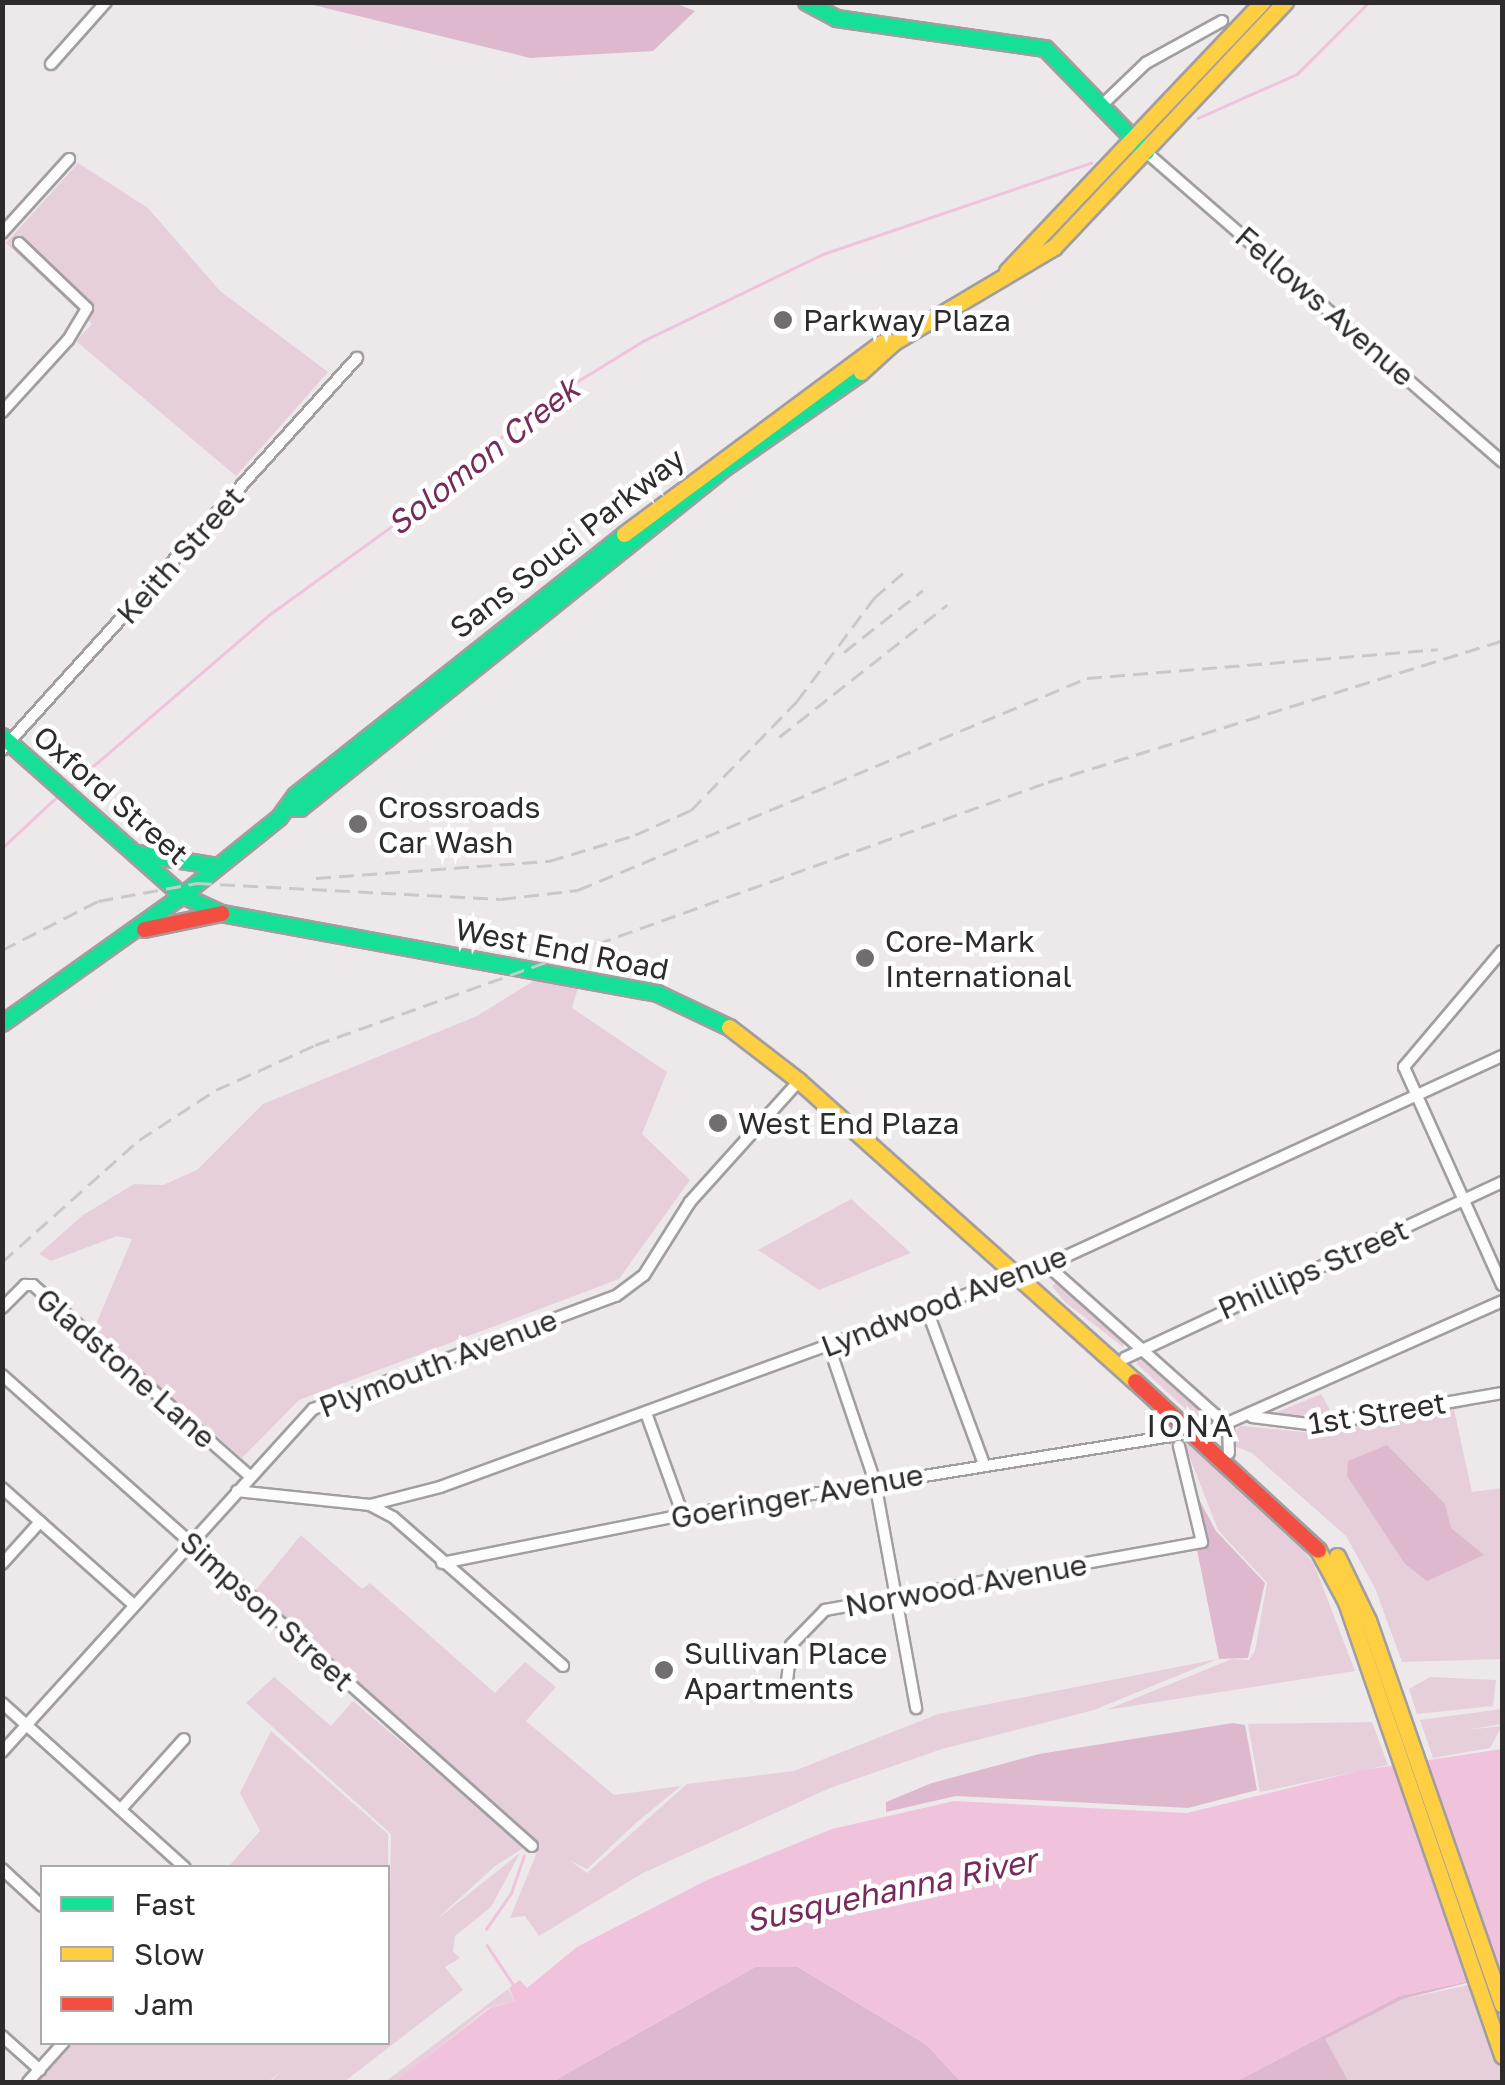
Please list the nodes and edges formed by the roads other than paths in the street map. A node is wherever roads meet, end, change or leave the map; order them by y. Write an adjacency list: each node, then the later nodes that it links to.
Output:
1 (106, 2): 6 (street)
2 (806, 2): 7 (main road)
3 (1262, 2): 8 (main road, Sans Souci Parkway)
4 (1285, 2): 9 (main road, Sans Souci Parkway)
5 (1222, 21): 7 (street)
6 (50, 64)
7 (1102, 105): 8 (main road)
8 (1133, 141): 9 (main road); 13 (main road, Sans Souci Parkway)
9 (1146, 152): 13 (main road, Sans Souci Parkway); 16 (street, Fellows Avenue)
10 (69, 159): 11 (street)
11 (2, 233)
12 (19, 243): 15 (street)
13 (1007, 271): 19 (main road, Sans Souci Parkway)
14 (357, 358): 17 (street, Keith Street)
15 (2, 412)
16 (1502, 462)
17 (5, 743): 18 (main road, Oxford Street)
18 (136, 852): 19 (main road); 20 (main road, Oxford Street)
19 (217, 866): 20 (main road, Sans Souci Parkway)
20 (182, 895): 21 (main road, West End Road); 22 (main road, Sans Souci Parkway)
21 (221, 913): 22 (main road); 26 (main road, West End Road)
22 (116, 940): 24 (main road, Sans Souci Parkway)
23 (1502, 951): 27 (street)
24 (2, 1023)
25 (1502, 1056): 27 (street, Lyndwood Avenue)
26 (800, 1082): 33 (main road, West End Road); 52 (street, Plymouth Avenue)
27 (1412, 1097): 29 (street); 32 (street, Lyndwood Avenue)
28 (1502, 1182): 29 (street, Phillips Street)
29 (1462, 1202): 31 (street); 39 (street, Phillips Street)
30 (1502, 1253): 31 (street)
31 (1490, 1259): 34 (street)
32 (1047, 1264): 33 (street, Lyndwood Avenue); 39 (street)
33 (1018, 1276): 37 (street, Lyndwood Avenue); 40 (main road, West End Road); 43 (main road, West End Road)
34 (1502, 1285)
35 (1502, 1301): 45 (street, Goeringer Avenue)
36 (2, 1308): 52 (street, Gladstone Lane)
37 (927, 1310): 38 (street, Lyndwood Avenue); 51 (street)
38 (828, 1346): 44 (street, Lyndwood Avenue); 53 (street)
39 (1140, 1347): 40 (street, Phillips Street); 46 (street)
40 (1125, 1358): 47 (main road, West End Road)
41 (2, 1375): 59 (street, Simpson Street)
42 (1502, 1393): 45 (street, 1st Street)
43 (1165, 1409): 47 (main road, West End Road); 48 (street)
44 (646, 1412): 56 (street, Lyndwood Avenue); 57 (street)
45 (1251, 1417): 46 (street, Goeringer Avenue)
46 (1228, 1426): 47 (street, Goeringer Avenue); 50 (street)
47 (1199, 1432): 48 (street, Goeringer Avenue); 50 (main road, West End Road); 65 (main road, West End Road)
48 (1154, 1436): 51 (street, Goeringer Avenue)
49 (1180, 1446): 62 (street, Norwood Avenue)
50 (1229, 1453): 65 (main road, West End Road)
51 (984, 1464): 53 (street, Goeringer Avenue)
52 (250, 1476): 55 (street, Plymouth Avenue)
53 (875, 1482): 57 (street, Goeringer Avenue); 62 (street)
54 (2, 1488): 58 (street)
55 (237, 1491): 56 (street); 59 (street, Plymouth Avenue)
56 (370, 1506): 60 (street)
57 (683, 1515): 60 (street, Goeringer Avenue)
58 (40, 1522): 61 (street); 63 (street)
59 (190, 1543): 63 (street, Plymouth Avenue); 73 (street, Simpson Street)
60 (442, 1563): 64 (street)
61 (2, 1564)
62 (895, 1597): 66 (street, Norwood Avenue); 68 (street)
63 (134, 1605): 69 (street, Plymouth Avenue)
64 (563, 1666)
65 (1380, 1679): 77 (main road); 80 (main road)
66 (786, 1691)
67 (2, 1704): 69 (street)
68 (916, 1708)
69 (27, 1725): 71 (street, Plymouth Avenue); 72 (street)
70 (184, 1739): 72 (street)
71 (2, 1752)
72 (122, 1809): 74 (street)
73 (532, 1846)
74 (182, 1865)
75 (2, 1869): 76 (street)
76 (40, 1904)
77 (1502, 2004)
78 (2, 2036): 81 (street)
79 (61, 2045): 81 (street)
80 (1502, 2056)
81 (40, 2070): 82 (street)
82 (28, 2082)

